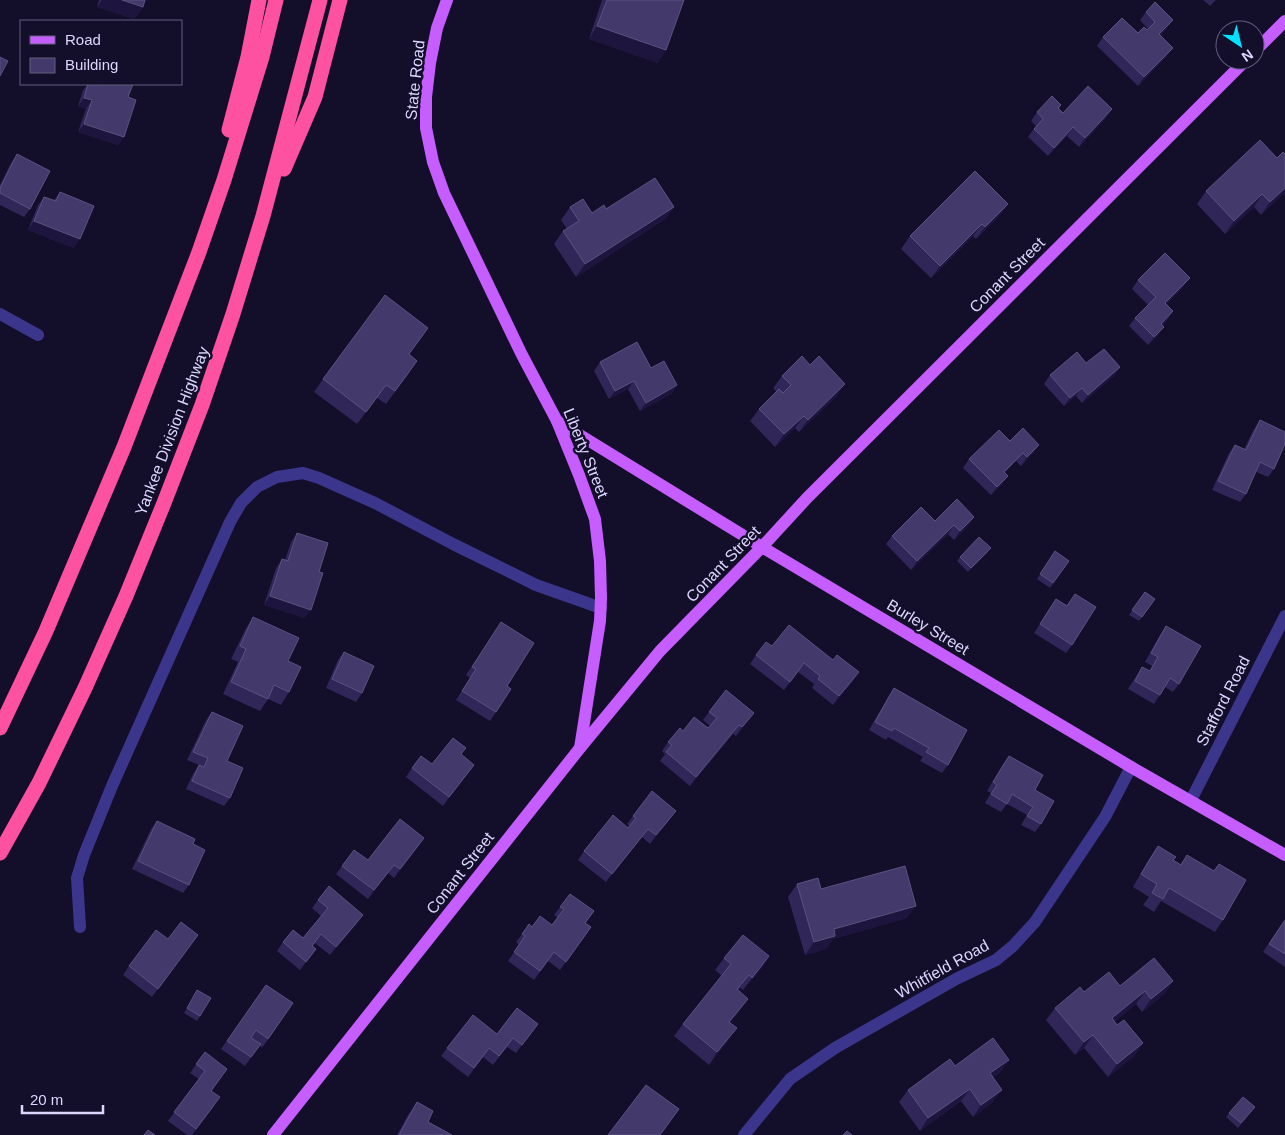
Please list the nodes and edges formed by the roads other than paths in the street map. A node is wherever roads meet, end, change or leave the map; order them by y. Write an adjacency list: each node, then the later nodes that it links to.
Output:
1 (259, 0): 11 (highway)
2 (276, 0): 11 (highway)
3 (320, 0): 10 (highway, Yankee Division Highway)
4 (340, 0): 10 (highway)
5 (447, 0): 9 (main road, State Road)
6 (1285, 21): 7 (main road)
7 (1265, 41)
8 (1236, 70): 15 (main road, Conant Street)
9 (444, 193): 14 (main road, Liberty Street)
10 (263, 216): 22 (highway, Yankee Division Highway)
11 (199, 252): 18 (highway)
12 (0, 314): 13 (street)
13 (38, 336)
14 (557, 420): 15 (main road, Burley Street); 16 (main road, Liberty Street)
15 (762, 547): 19 (main road, Conant Street); 20 (main road, Burley Street)
16 (601, 608): 19 (main road, Liberty Street); 24 (street)
17 (1285, 616): 21 (street, Stafford Road)
18 (0, 728)
19 (580, 748): 25 (main road, Conant Street)
20 (1131, 767): 21 (main road, Burley Street); 26 (street, Whitfield Road)
21 (1191, 800): 23 (main road, Burley Street)
22 (0, 853)
23 (1285, 855)
24 (80, 927)
25 (273, 1135)
26 (744, 1135)

